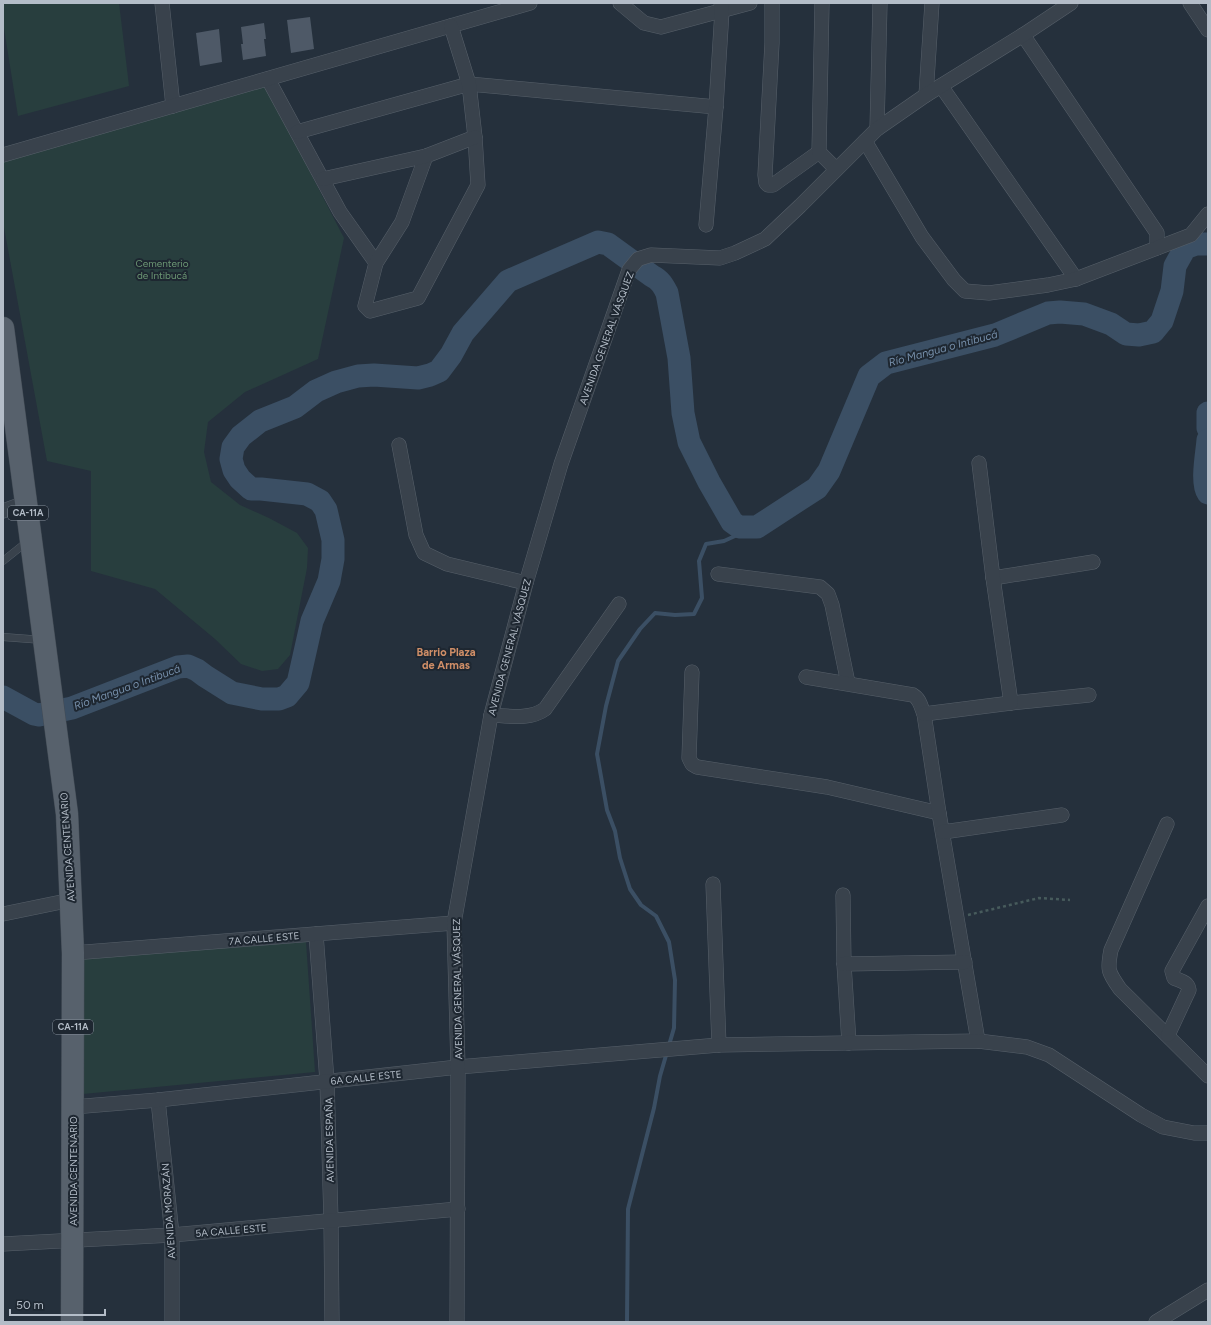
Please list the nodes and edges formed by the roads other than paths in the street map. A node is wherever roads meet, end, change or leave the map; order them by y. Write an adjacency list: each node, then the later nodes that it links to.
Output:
1 (162, 3): 19 (street)
2 (530, 3): 12 (street)
3 (620, 3): 11 (street)
4 (750, 3): 11 (street)
5 (772, 3): 25 (street)
6 (822, 3): 25 (street)
7 (880, 3): 21 (street)
8 (932, 3): 18 (street)
9 (1072, 3): 14 (street, AVENIDA GENERAL VÁSQUEZ)
10 (1190, 3): 13 (street)
11 (721, 7): 20 (street)
12 (450, 26): 15 (street); 16 (street)
13 (1208, 30)
14 (1023, 35): 17 (street, AVENIDA GENERAL VÁSQUEZ); 32 (street)
15 (268, 79): 19 (street); 22 (street)
16 (469, 84): 20 (street); 22 (street); 23 (street)
17 (941, 86): 18 (street, AVENIDA GENERAL VÁSQUEZ); 34 (street)
18 (926, 95): 21 (street, AVENIDA GENERAL VÁSQUEZ)
19 (173, 106): 26 (street)
20 (716, 107): 31 (street)
21 (877, 130): 24 (street, AVENIDA GENERAL VÁSQUEZ)
22 (297, 132): 29 (street)
23 (475, 136): 27 (street); 33 (street)
24 (865, 141): 28 (street, AVENIDA GENERAL VÁSQUEZ); 34 (street)
25 (819, 152): 28 (street)
26 (3, 155)
27 (426, 156): 29 (street); 33 (street)
28 (836, 169): 45 (street, AVENIDA GENERAL VÁSQUEZ)
29 (323, 179): 33 (street)
30 (1208, 214): 32 (street)
31 (706, 225)
32 (1157, 248): 34 (street)
33 (376, 263)
34 (1076, 279)
35 (3, 328): 38 (main road, AVENIDA CENTENARIO / CA-11A)
36 (399, 445): 45 (street)
37 (979, 463): 44 (street)
38 (27, 502): 39 (street); 40 (main road, AVENIDA CENTENARIO / CA-11A)
39 (3, 511)
40 (31, 539): 41 (lane); 48 (main road, AVENIDA CENTENARIO / CA-11A)
41 (3, 561)
42 (1093, 562): 44 (street)
43 (718, 574): 51 (street)
44 (993, 578): 53 (street)
45 (526, 584): 55 (street, AVENIDA GENERAL VÁSQUEZ)
46 (619, 604): 55 (street)
47 (3, 637): 48 (lane)
48 (45, 640): 62 (main road, AVENIDA CENTENARIO / CA-11A)
49 (692, 672): 56 (street)
50 (806, 677): 51 (street)
51 (848, 683): 54 (street)
52 (1089, 695): 53 (street)
53 (1010, 703): 54 (street)
54 (924, 714): 56 (street)
55 (491, 715): 65 (street, AVENIDA GENERAL VÁSQUEZ)
56 (939, 813): 59 (street)
57 (1062, 815): 59 (street)
58 (1167, 824): 70 (street)
59 (943, 832): 68 (street)
60 (713, 884): 73 (street)
61 (844, 894): 69 (street)
62 (71, 900): 64 (street); 67 (main road, AVENIDA CENTENARIO / CA-11A)
63 (1208, 906): 70 (street)
64 (3, 914)
65 (454, 923): 66 (street, 7A CALLE ESTE); 74 (street, AVENIDA GENERAL VÁSQUEZ)
66 (316, 934): 67 (street, 7A CALLE ESTE); 76 (street, AVENIDA ESPAÑA)
67 (73, 953): 78 (main road, AVENIDA CENTENARIO / CA-11A)
68 (965, 962): 69 (street); 71 (street)
69 (844, 964): 72 (street)
70 (1168, 1035): 75 (street)
71 (978, 1041): 72 (street, 6A CALLE ESTE); 79 (street, 6A CALLE ESTE)
72 (849, 1043): 73 (street, 6A CALLE ESTE)
73 (719, 1045): 74 (street, 6A CALLE ESTE)
74 (458, 1067): 76 (street, 6A CALLE ESTE); 80 (street, AVENIDA GENERAL VÁSQUEZ)
75 (1208, 1076)
76 (327, 1081): 77 (street, 6A CALLE ESTE); 81 (street, AVENIDA ESPAÑA)
77 (158, 1100): 78 (street, 6A CALLE ESTE); 82 (street, AVENIDA MORAZÁN)
78 (73, 1108): 83 (main road, AVENIDA CENTENARIO / CA-11A)
79 (1208, 1133)
80 (458, 1209): 81 (street, 5A CALLE ESTE); 89 (street, AVENIDA GENERAL VÁSQUEZ)
81 (331, 1220): 82 (street, 5A CALLE ESTE); 88 (street, AVENIDA ESPAÑA)
82 (172, 1236): 83 (street, 5A CALLE ESTE); 87 (street, AVENIDA MORAZÁN)
83 (72, 1241): 84 (street, 5A CALLE ESTE); 86 (main road, AVENIDA CENTENARIO / CA-11A)
84 (3, 1244)
85 (1208, 1290): 90 (street)
86 (72, 1322)
87 (172, 1322)
88 (332, 1322)
89 (457, 1322)
90 (1156, 1322)

